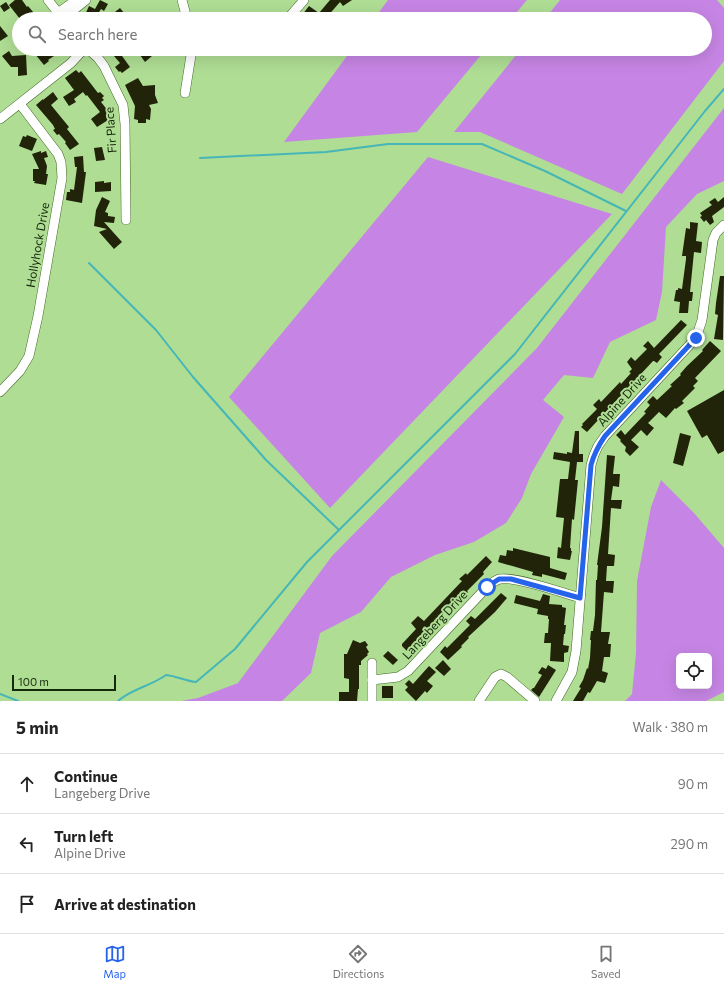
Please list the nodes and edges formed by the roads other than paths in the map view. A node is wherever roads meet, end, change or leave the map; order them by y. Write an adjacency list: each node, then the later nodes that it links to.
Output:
1 (48, 0): 6 (street)
2 (76, 0): 7 (street)
3 (86, 0): 8 (street)
4 (182, 0): 9 (street)
5 (304, 0): 10 (street)
6 (57, 12)
7 (65, 12)
8 (68, 12)
9 (185, 12)
10 (294, 12)
11 (78, 56): 15 (street)
12 (95, 56): 17 (street, Fir Place)
13 (191, 56): 14 (street)
14 (184, 93)
15 (20, 104): 16 (street); 19 (street, Hollyhock Drive)
16 (0, 119)
17 (126, 220)
18 (724, 224): 20 (street, Alpine Drive)
19 (0, 392)
20 (580, 598): 22 (street, Langeberg Drive); 26 (street, Alpine Drive)
21 (372, 663): 22 (street)
22 (372, 680): 23 (street)
23 (372, 701)
24 (479, 701): 25 (street)
25 (535, 701)
26 (556, 701)

